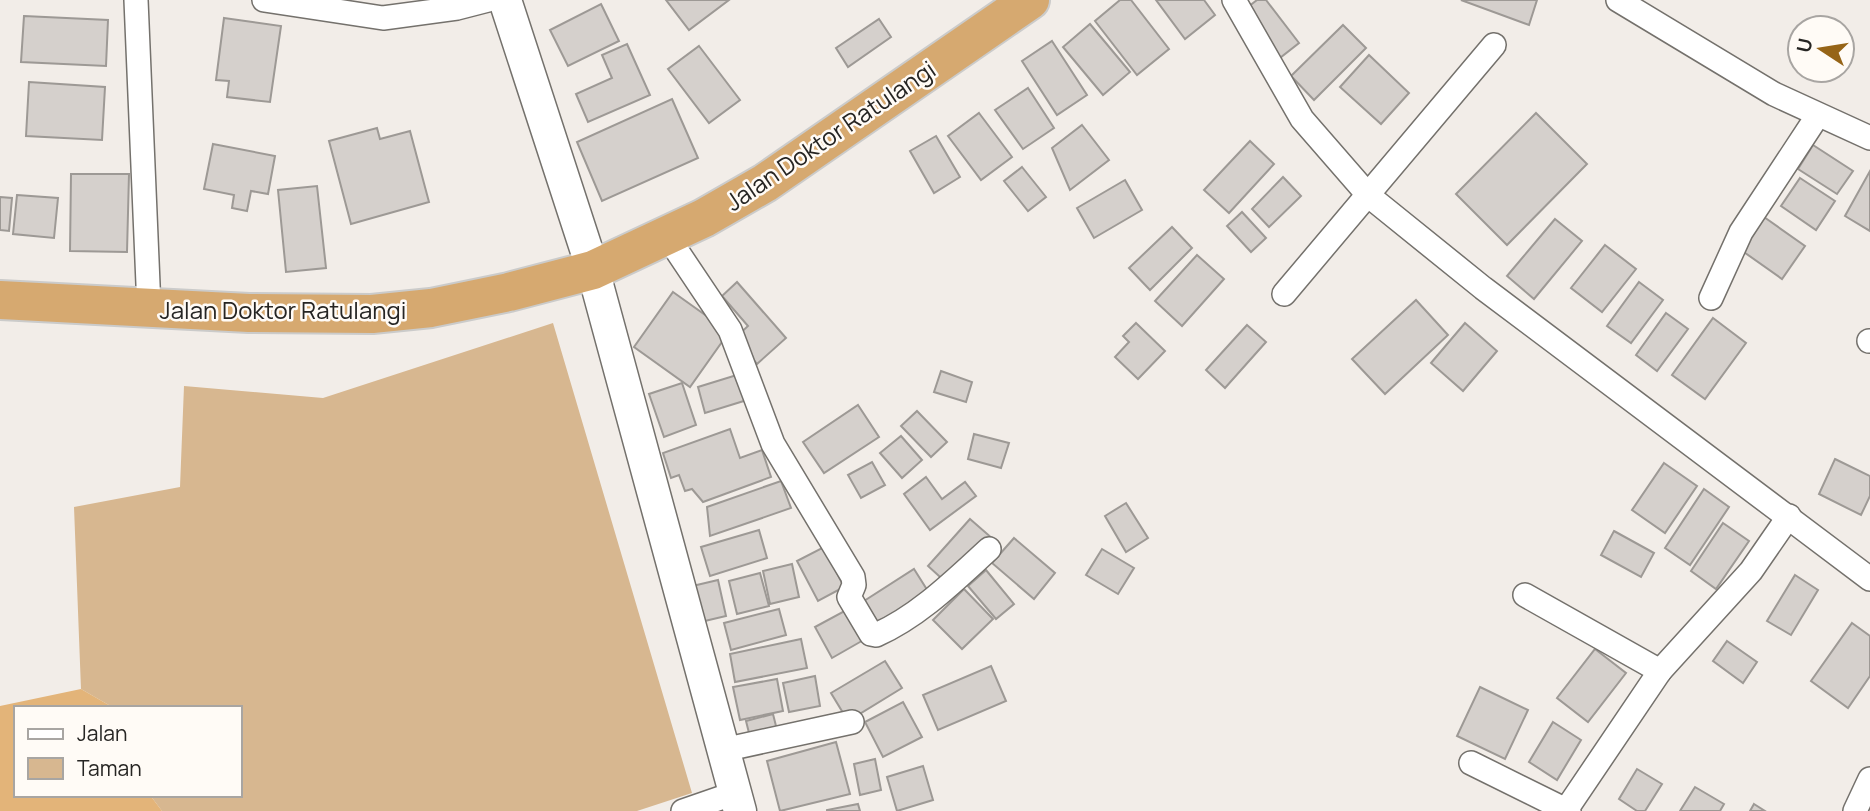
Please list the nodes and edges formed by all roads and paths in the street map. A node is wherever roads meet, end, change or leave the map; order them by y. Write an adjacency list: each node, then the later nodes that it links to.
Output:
1 (136, 0): 17 (street)
2 (264, 0): 3 (street)
3 (488, 0)
4 (505, 0): 13 (street)
5 (1030, 0): 12 (highway, Jalan Doktor Ratulangi)
6 (1234, 0): 11 (street)
7 (1618, 0): 9 (street)
8 (1494, 45): 11 (street)
9 (1818, 115): 10 (street); 15 (street)
10 (1870, 138)
11 (1369, 197): 14 (street); 18 (street)
12 (667, 236): 13 (highway, Jalan Doktor Ratulangi); 19 (street)
13 (593, 270): 17 (highway, Jalan Doktor Ratulangi); 24 (street)
14 (1284, 294)
15 (1711, 298)
16 (0, 300): 17 (highway, Jalan Doktor Ratulangi)
17 (149, 308)
18 (1789, 516): 20 (street); 22 (street)
19 (989, 549)
20 (1870, 579)
21 (1525, 595): 22 (street)
22 (1660, 671): 28 (street)
23 (852, 722): 24 (street)
24 (723, 751): 27 (street)
25 (1471, 763): 28 (street)
26 (1870, 779): 30 (street)
27 (738, 802): 29 (street)
28 (1568, 810)
29 (683, 811)
30 (1855, 811)

